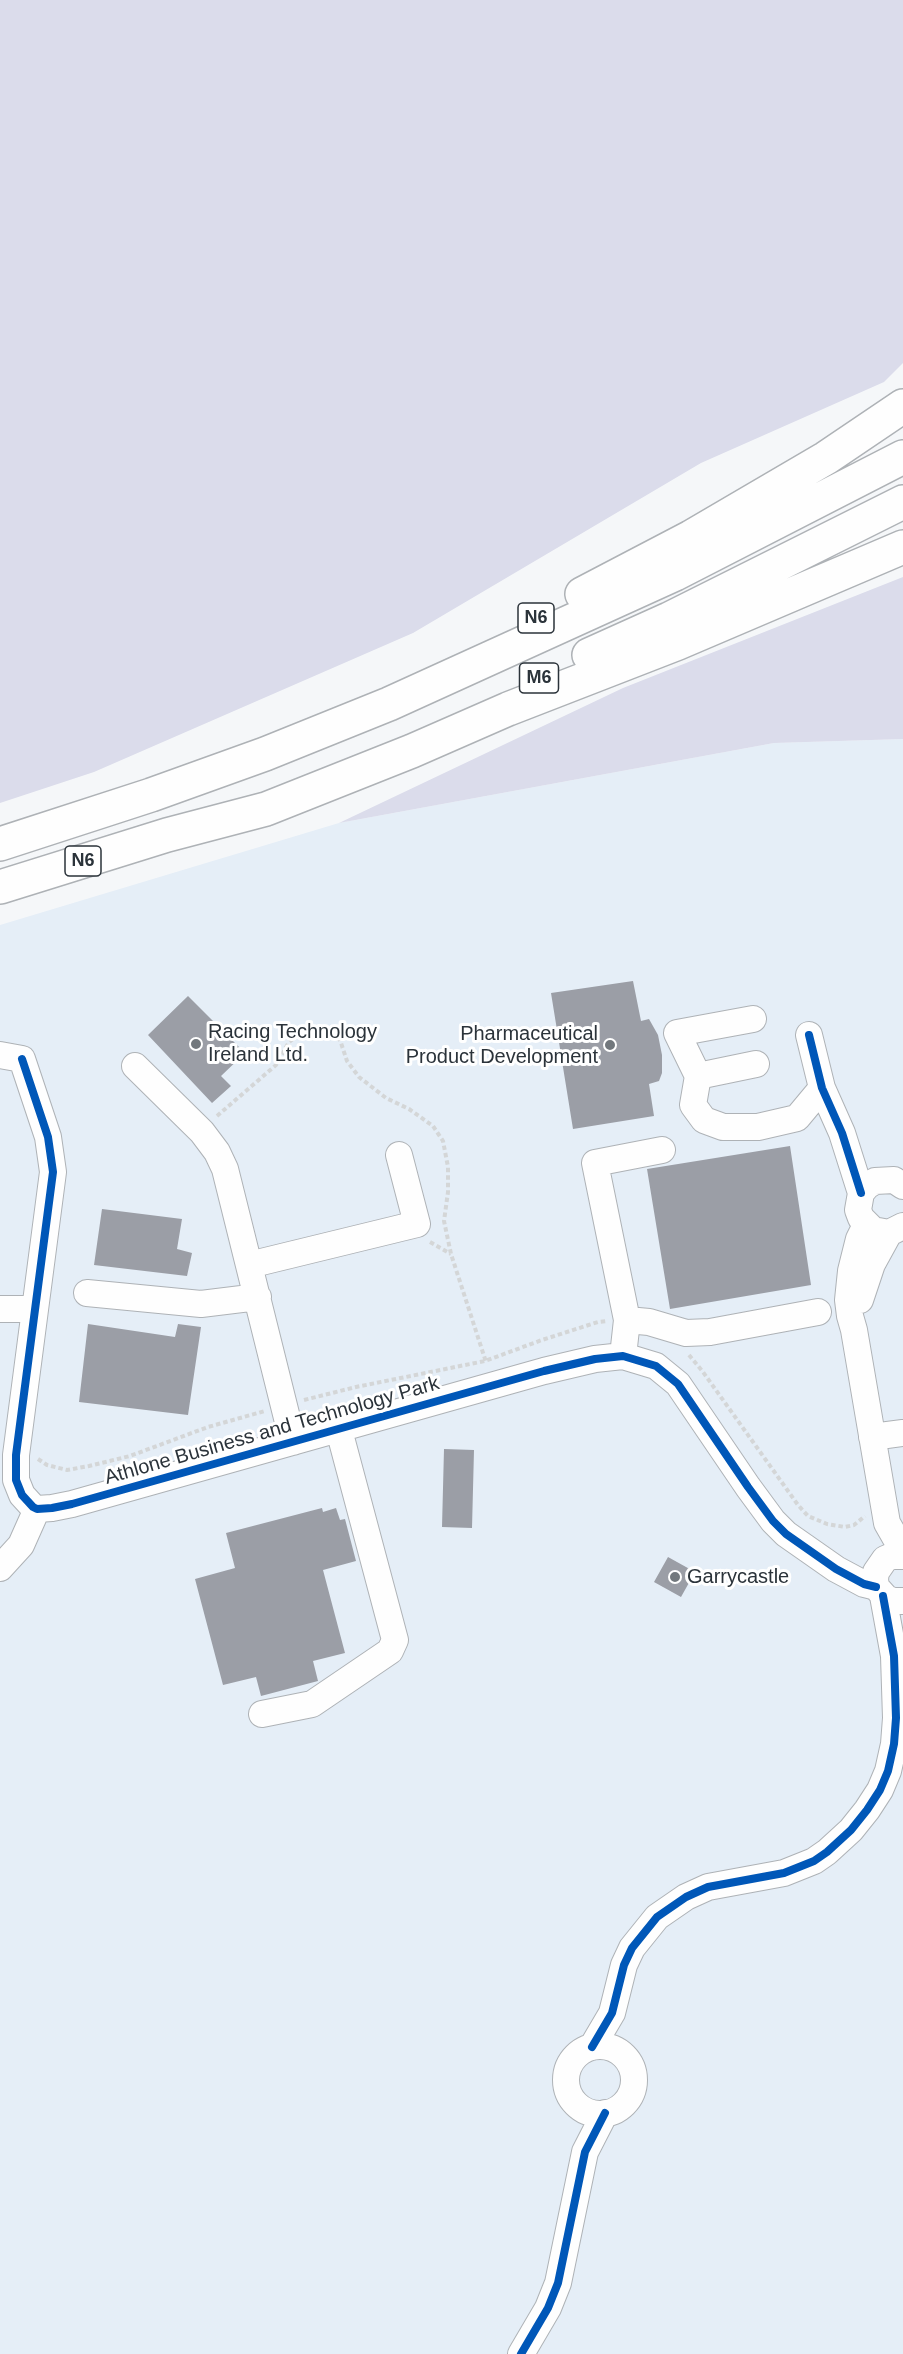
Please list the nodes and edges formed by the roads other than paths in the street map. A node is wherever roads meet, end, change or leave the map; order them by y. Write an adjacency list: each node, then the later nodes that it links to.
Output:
1 (903, 406): 5 (highway, N6)
2 (903, 457): 5 (highway, M6)
3 (903, 502): 6 (highway, M6)
4 (903, 547): 6 (highway, N6)
5 (150, 795): 7 (highway, N6)
6 (166, 836): 8 (highway, N6)
7 (0, 844)
8 (0, 887)
9 (753, 1019): 14 (street)
10 (809, 1035): 15 (street)
11 (11, 1057): 26 (street)
12 (756, 1064): 14 (street)
13 (135, 1066): 22 (street, Athlone Business and Technology Park)
14 (698, 1076): 15 (street)
15 (822, 1088): 16 (street)
16 (842, 1133): 19 (street); 20 (street)
17 (662, 1150): 28 (street)
18 (399, 1155): 22 (street)
19 (894, 1182): 20 (street)
20 (861, 1192): 21 (street)
21 (886, 1228): 32 (street)
22 (249, 1264): 24 (street, Athlone Business and Technology Park)
23 (87, 1293): 24 (street)
24 (258, 1297): 33 (street, Athlone Business and Technology Park)
25 (0, 1309): 26 (street)
26 (35, 1309): 34 (street)
27 (818, 1312): 28 (street)
28 (627, 1320): 29 (street)
29 (623, 1356): 30 (street, Athlone Business and Technology Park); 36 (street, Athlone Business and Technology Park)
30 (339, 1430): 33 (street, Athlone Business and Technology Park); 39 (street)
31 (903, 1433): 32 (street)
32 (872, 1437): 36 (street)
33 (293, 1442): 34 (street, Athlone Business and Technology Park)
34 (38, 1509): 35 (street)
35 (0, 1568)
36 (890, 1574): 38 (street)
37 (903, 1615): 38 (street)
38 (894, 1656): 40 (street)
39 (262, 1714)
40 (897, 1761): 41 (street)
41 (612, 2013): 42 (street); 43 (street)
42 (592, 2047): 43 (street); 44 (street)
43 (621, 2054): 45 (street)
44 (579, 2106): 45 (street); 46 (street)
45 (605, 2113): 46 (street)
46 (585, 2152): 47 (street)
47 (521, 2354)

